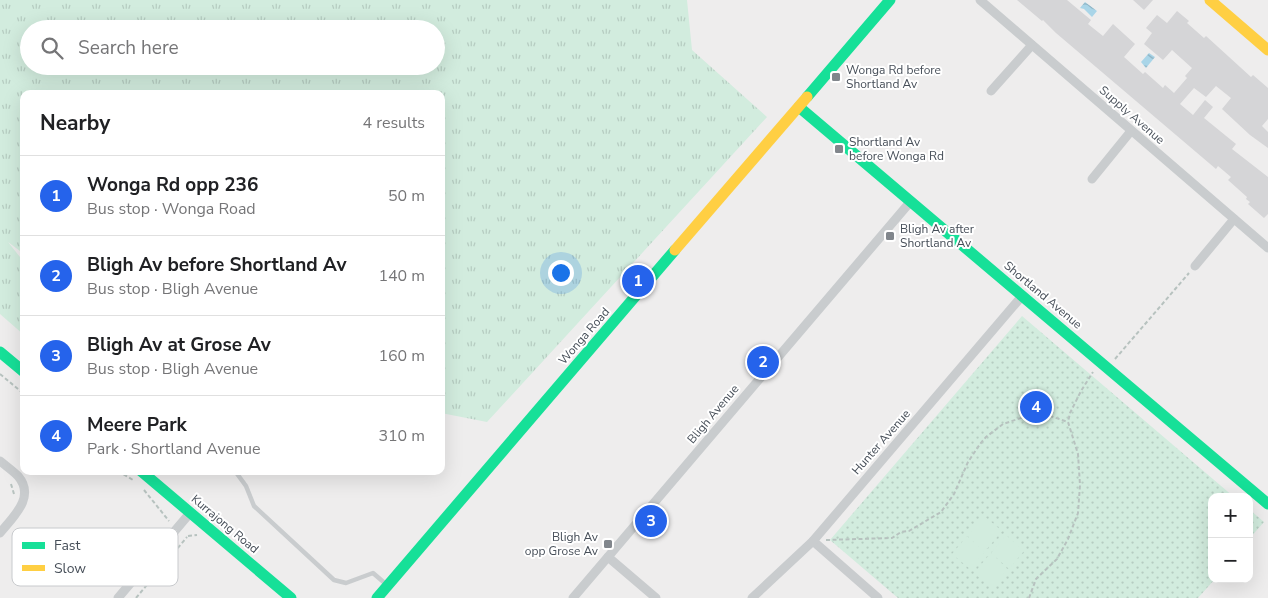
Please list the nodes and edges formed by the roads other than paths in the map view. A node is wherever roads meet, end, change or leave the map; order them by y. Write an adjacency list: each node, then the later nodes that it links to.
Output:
1 (890, 0): 7 (street, Wonga Road)
2 (980, 0): 4 (street, Supply Avenue)
3 (1210, 0): 5 (street)
4 (1032, 45): 6 (street); 8 (street, Supply Avenue)
5 (1268, 50)
6 (991, 91)
7 (799, 107): 10 (street, Shortland Avenue); 27 (street, Wonga Road)
8 (1132, 131): 9 (street); 11 (street, Supply Avenue)
9 (1092, 179)
10 (911, 202): 14 (street, Shortland Avenue); 25 (street, Bligh Avenue)
11 (1234, 219): 12 (street, Supply Avenue); 13 (street)
12 (1268, 248)
13 (1195, 266)
14 (1022, 296): 20 (street, Shortland Avenue); 24 (street, Hunter Avenue)
15 (0, 352): 16 (street)
16 (20, 369)
17 (0, 461): 23 (street)
18 (238, 475): 27 (lane)
19 (138, 477): 21 (street, Kurrajong Road)
20 (1268, 504)
21 (190, 513): 22 (street); 29 (street, Kurrajong Road)
22 (177, 528)
23 (0, 533)
24 (813, 542): 33 (street, Hunter Avenue); 34 (street)
25 (608, 557): 31 (street, Bligh Avenue); 32 (street)
26 (128, 586): 28 (street)
27 (388, 586): 30 (street, Wonga Road)
28 (118, 598)
29 (291, 598)
30 (377, 598)
31 (574, 598)
32 (656, 598)
33 (752, 598)
34 (878, 598)

